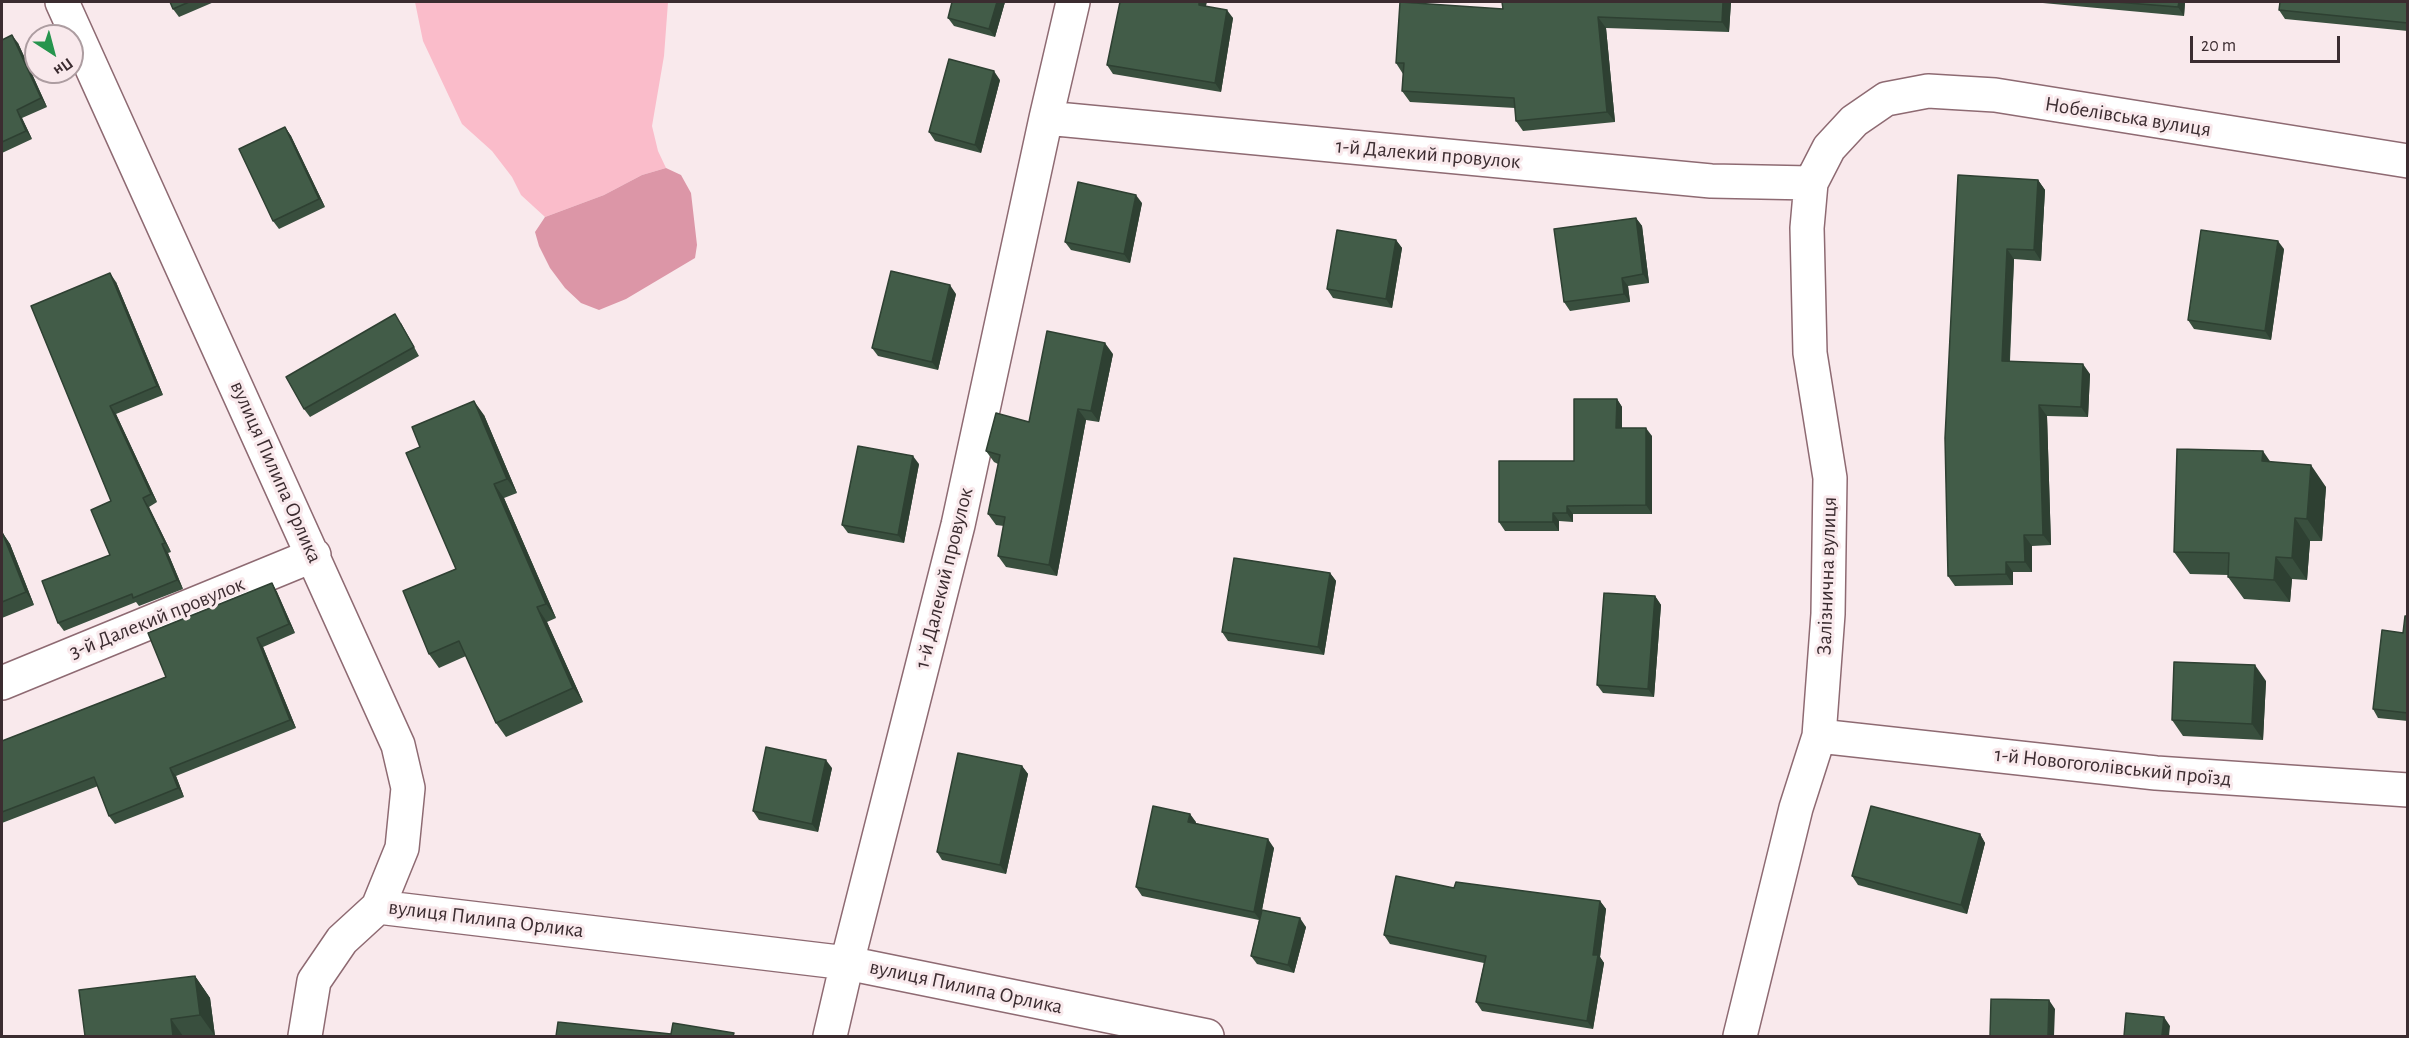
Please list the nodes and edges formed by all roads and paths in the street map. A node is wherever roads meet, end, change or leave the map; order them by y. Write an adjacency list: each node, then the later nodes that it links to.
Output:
1 (62, 2): 7 (street, вулиця Пилипа Орлика)
2 (1073, 2): 3 (street, 1-й Далекий провулок)
3 (1046, 118): 6 (street, 1-й Далекий провулок); 12 (street, 1-й Далекий провулок)
4 (1854, 121): 5 (street, Нобелівська вулиця); 6 (street, Залізнична вулиця)
5 (2408, 161)
6 (1811, 183): 9 (street, Залізнична вулиця)
7 (314, 555): 8 (street, 3-й Далекий провулок); 11 (street, вулиця Пилипа Орлика)
8 (2, 683)
9 (1819, 736): 10 (street, 1-й Новогоголівський проїзд); 16 (street, Залізнична вулиця)
10 (2408, 790)
11 (378, 907): 12 (street, вулиця Пилипа Орлика); 13 (street)
12 (847, 963): 14 (street, 1-й Далекий провулок); 15 (street, вулиця Пилипа Орлика)
13 (305, 1036)
14 (830, 1036)
15 (1207, 1036)
16 (1740, 1036)

